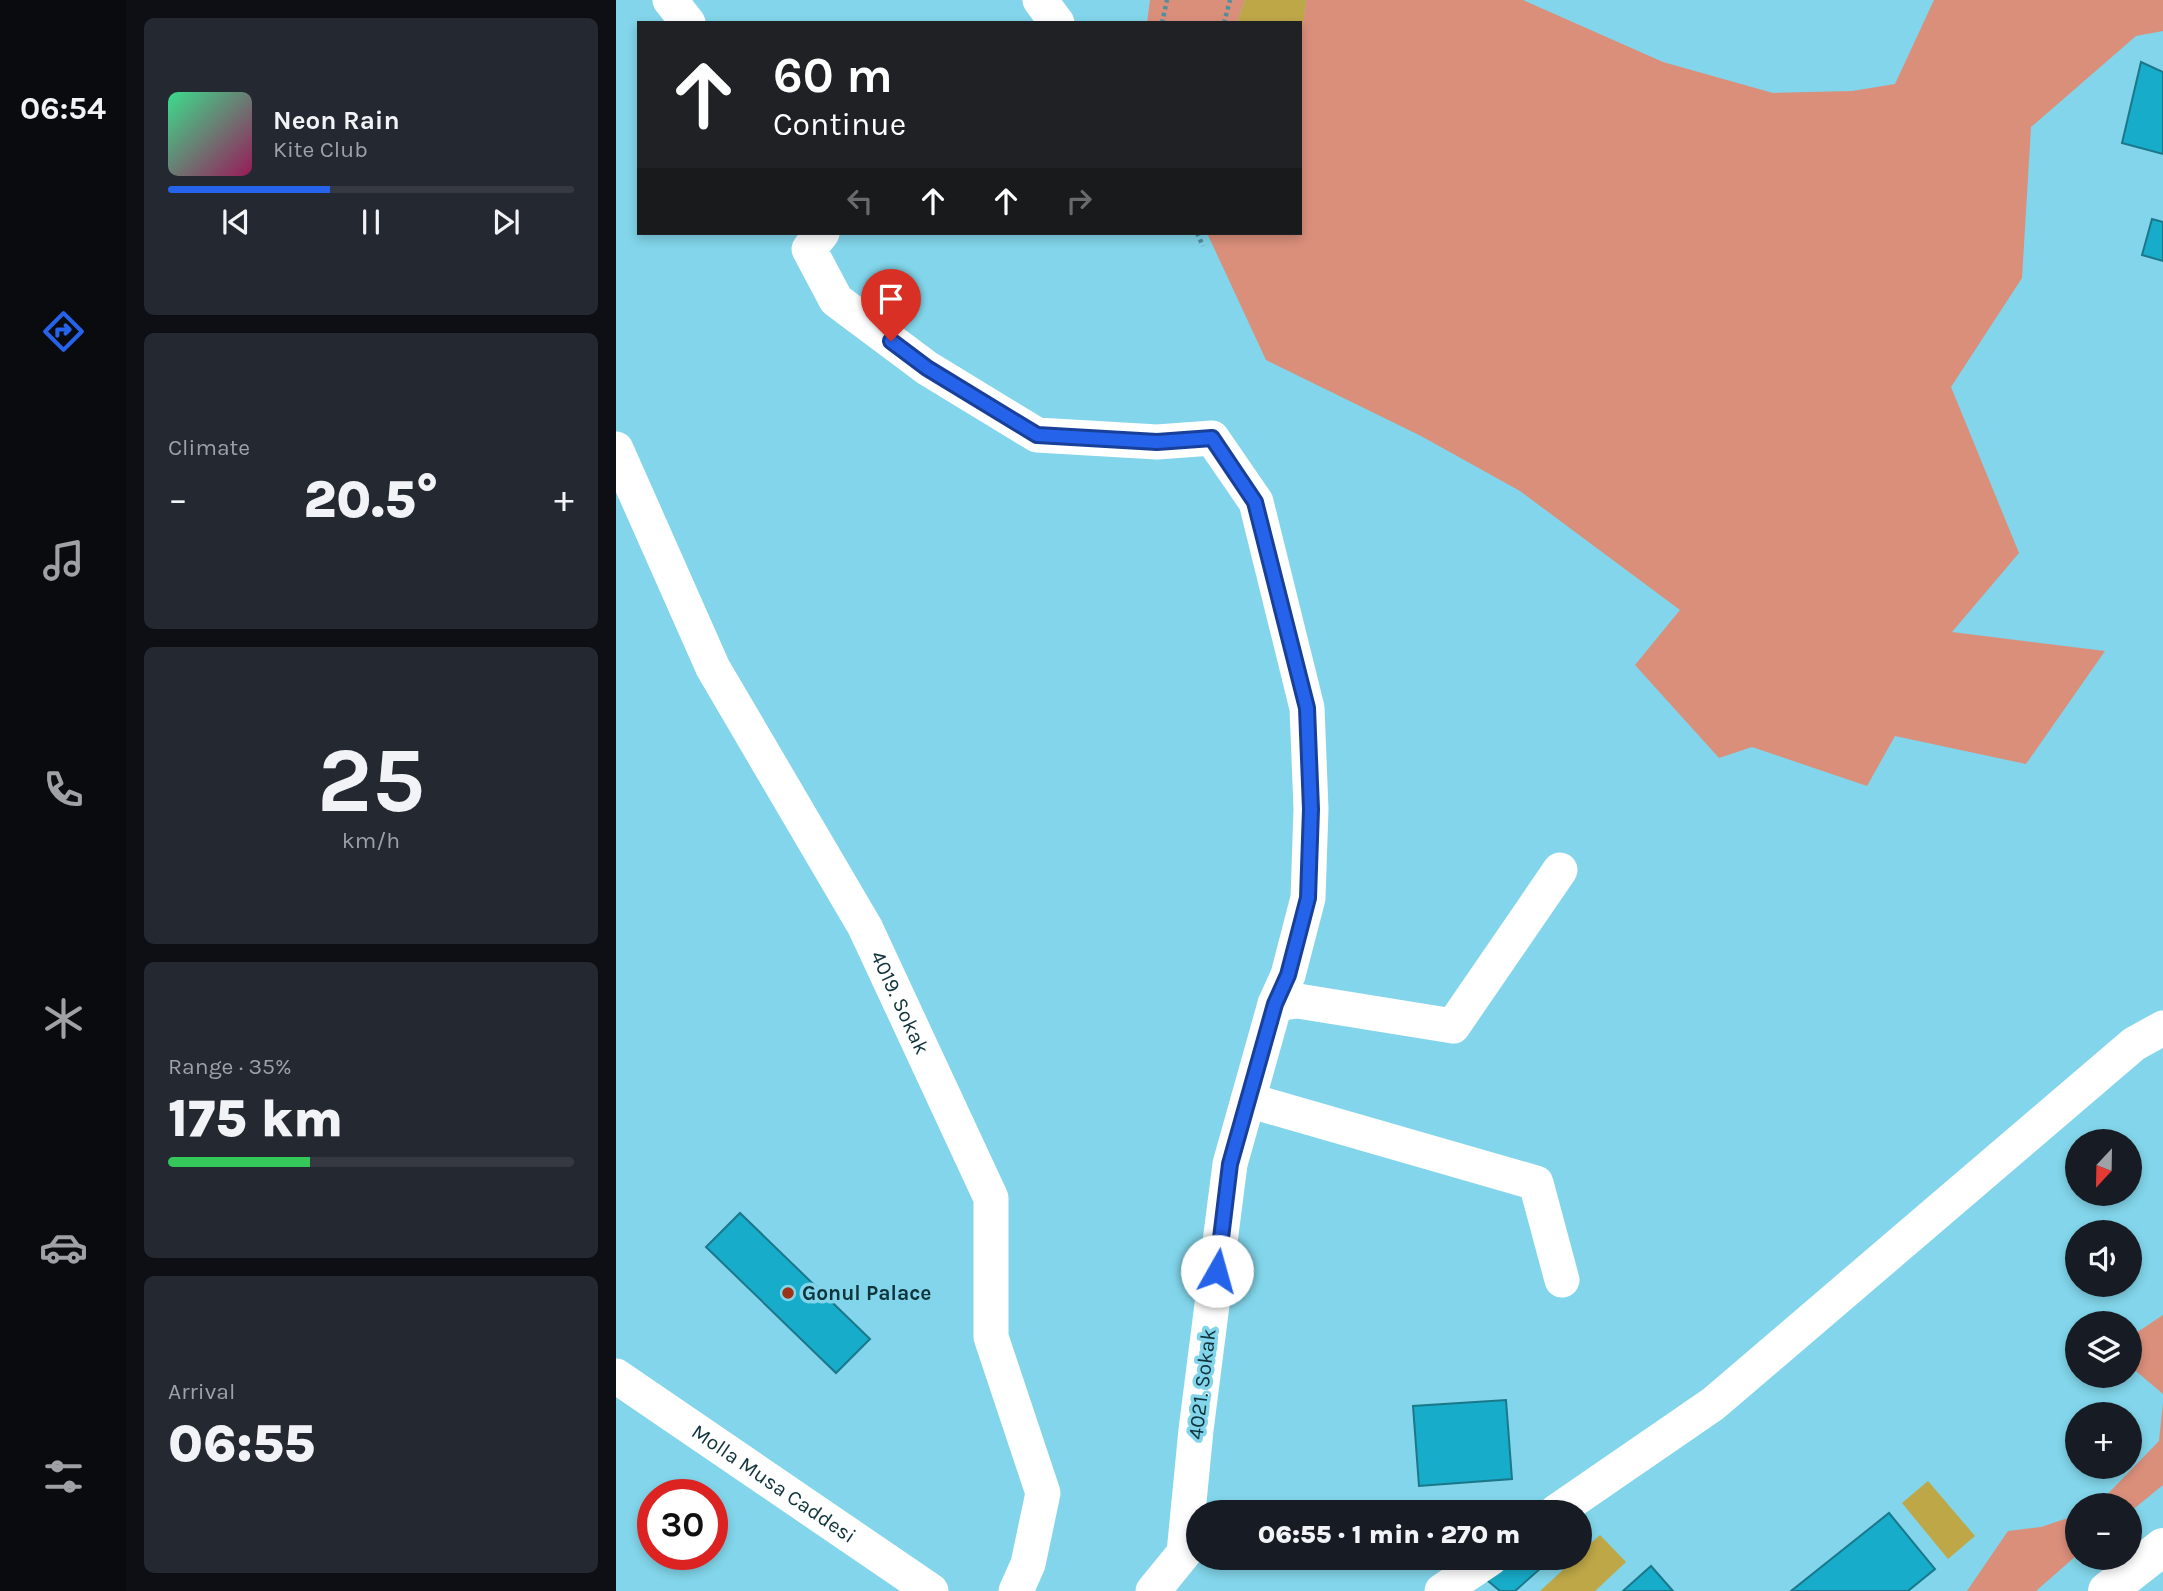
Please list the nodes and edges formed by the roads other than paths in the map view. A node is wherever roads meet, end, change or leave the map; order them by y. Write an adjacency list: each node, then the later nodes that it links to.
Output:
1 (670, 0): 3 (street)
2 (1040, 0): 4 (street)
3 (686, 21)
4 (1056, 21)
5 (820, 235): 8 (street, 4021. Sokak)
6 (616, 449): 17 (street, 4019. Sokak)
7 (1560, 870): 8 (street)
8 (1275, 1004): 10 (street, 4021. Sokak)
9 (2163, 1028): 13 (street)
10 (1248, 1100): 11 (street); 18 (street, 4021. Sokak)
11 (1562, 1280)
12 (616, 1376): 16 (street, Molla Musa Caddesi)
13 (1573, 1500)
14 (2163, 1546): 20 (highway)
15 (1473, 1570): 19 (street)
16 (931, 1591)
17 (1016, 1591)
18 (1153, 1591)
19 (1442, 1591)
20 (2106, 1591)

